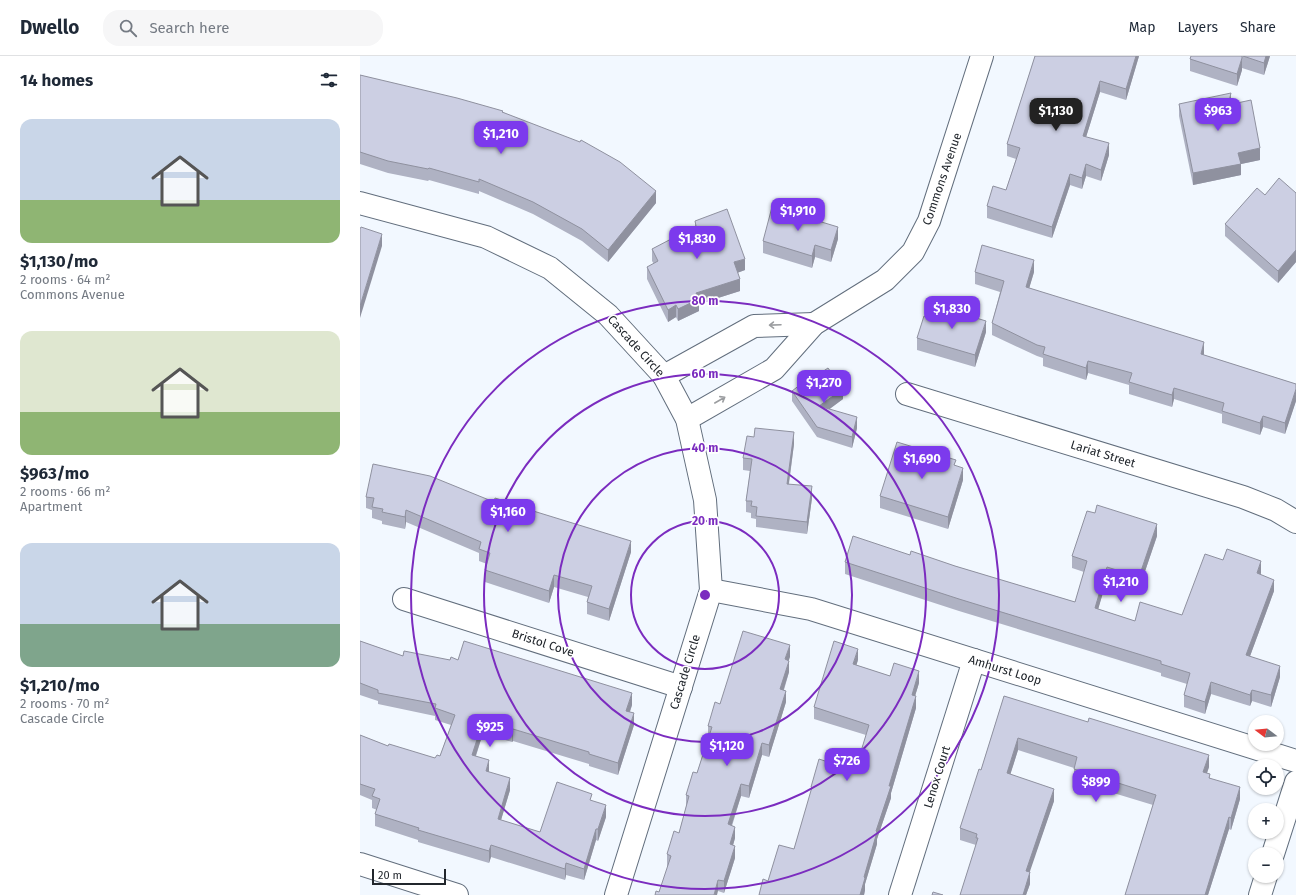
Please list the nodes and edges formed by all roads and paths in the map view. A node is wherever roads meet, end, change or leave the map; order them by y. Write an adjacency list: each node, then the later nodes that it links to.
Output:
1 (982, 56): 3 (street, Commons Avenue)
2 (360, 203): 4 (street, Cascade Circle)
3 (814, 324): 4 (street, Commons Avenue, one-way to 4); 6 (street, Commons Avenue, one-way to 3)
4 (664, 376): 6 (street, Cascade Circle)
5 (907, 394): 7 (street, Lariat Street)
6 (687, 419): 8 (street, Cascade Circle)
7 (1296, 522)
8 (711, 590): 10 (street, Amhurst Loop); 11 (street, Cascade Circle)
9 (404, 599): 11 (street, Bristol Cove)
10 (974, 660): 12 (street, Amhurst Loop); 19 (street, Lenox Court)
11 (681, 687): 18 (street, Cascade Circle)
12 (1296, 761)
13 (1296, 782): 14 (street)
14 (1275, 847)
15 (360, 864): 17 (street)
16 (1264, 883): 20 (street)
17 (456, 895)
18 (616, 895)
19 (900, 895)
20 (1260, 895)

